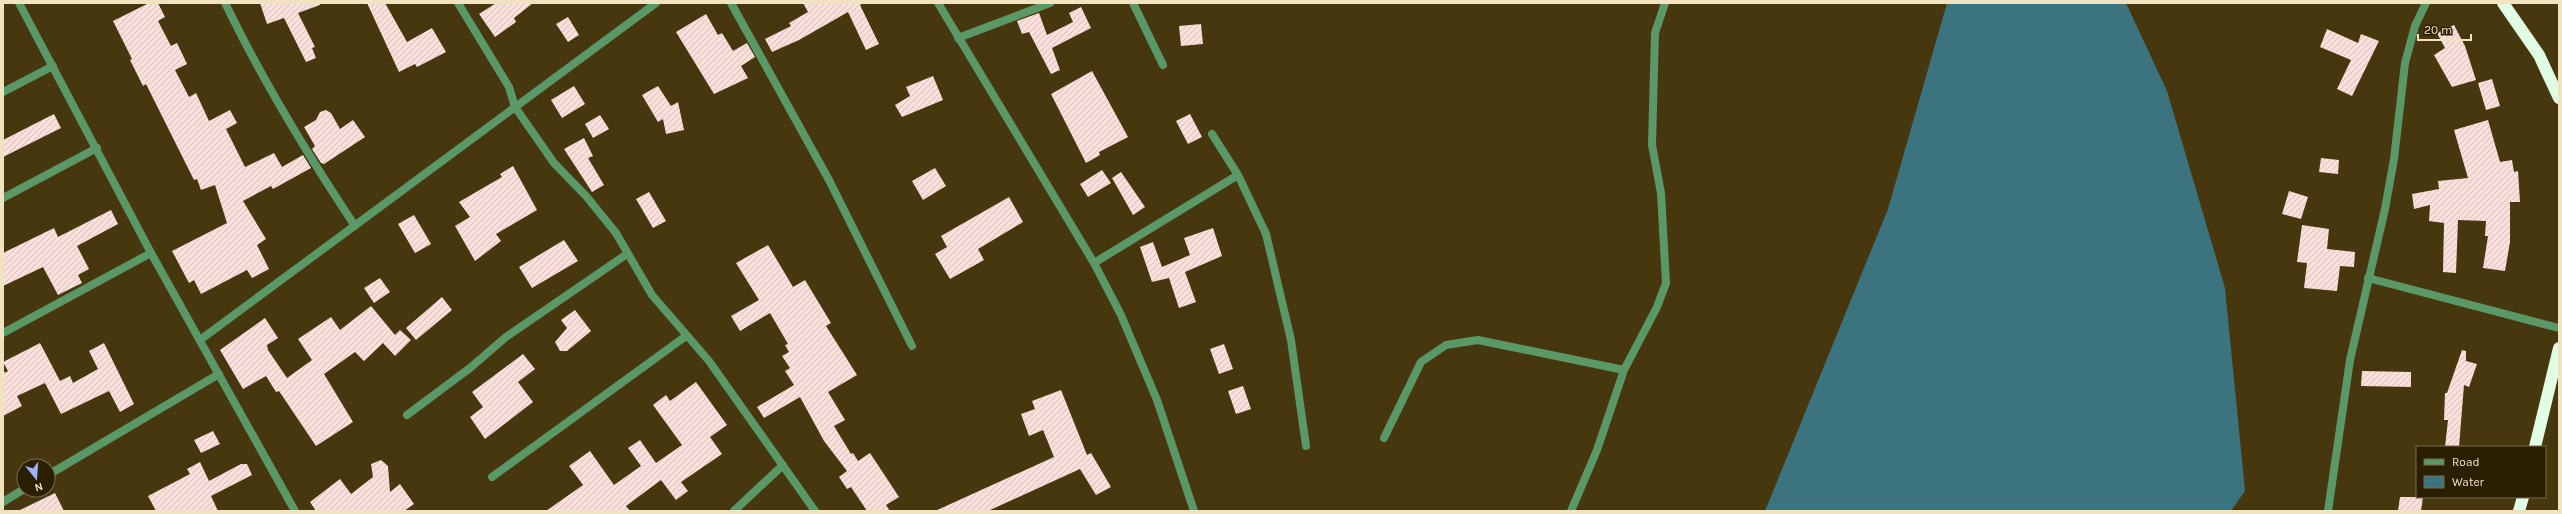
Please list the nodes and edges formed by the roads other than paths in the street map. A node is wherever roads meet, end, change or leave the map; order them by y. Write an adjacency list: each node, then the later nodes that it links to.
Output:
1 (19, 3): 14 (street)
2 (225, 3): 22 (street)
3 (458, 3): 17 (street)
4 (656, 3): 17 (street)
5 (731, 3): 31 (street)
6 (938, 3): 12 (street)
7 (1050, 3): 12 (street)
8 (1133, 3): 13 (street)
9 (1665, 3): 33 (street)
10 (2426, 3): 26 (street)
11 (2503, 3): 16 (highway)
12 (958, 38): 25 (street)
13 (1163, 65)
14 (53, 66): 15 (street); 19 (street)
15 (3, 92)
16 (2559, 98)
17 (515, 107): 22 (street); 24 (street)
18 (1212, 134): 20 (street)
19 (97, 148): 21 (street); 23 (street)
20 (1238, 175): 25 (street); 37 (street)
21 (3, 198)
22 (354, 226): 30 (street)
23 (151, 253): 28 (street); 30 (street)
24 (627, 254): 29 (street); 35 (street)
25 (1094, 263): 48 (street)
26 (2368, 278): 27 (street); 50 (street)
27 (2559, 328)
28 (3, 333)
29 (686, 336): 39 (street); 41 (street)
30 (200, 340): 34 (street)
31 (912, 346)
32 (2559, 348): 38 (highway)
33 (1624, 370): 36 (street); 49 (street)
34 (219, 374): 40 (street); 45 (street)
35 (407, 415)
36 (1384, 438)
37 (1306, 446)
38 (2535, 446)
39 (783, 465): 46 (street); 47 (street)
40 (56, 470)
41 (492, 477)
42 (16, 494): 44 (street)
43 (2523, 498): 51 (highway)
44 (3, 502)
45 (295, 511)
46 (734, 511)
47 (815, 511)
48 (1194, 511)
49 (1571, 511)
50 (2328, 511)
51 (2519, 511)

